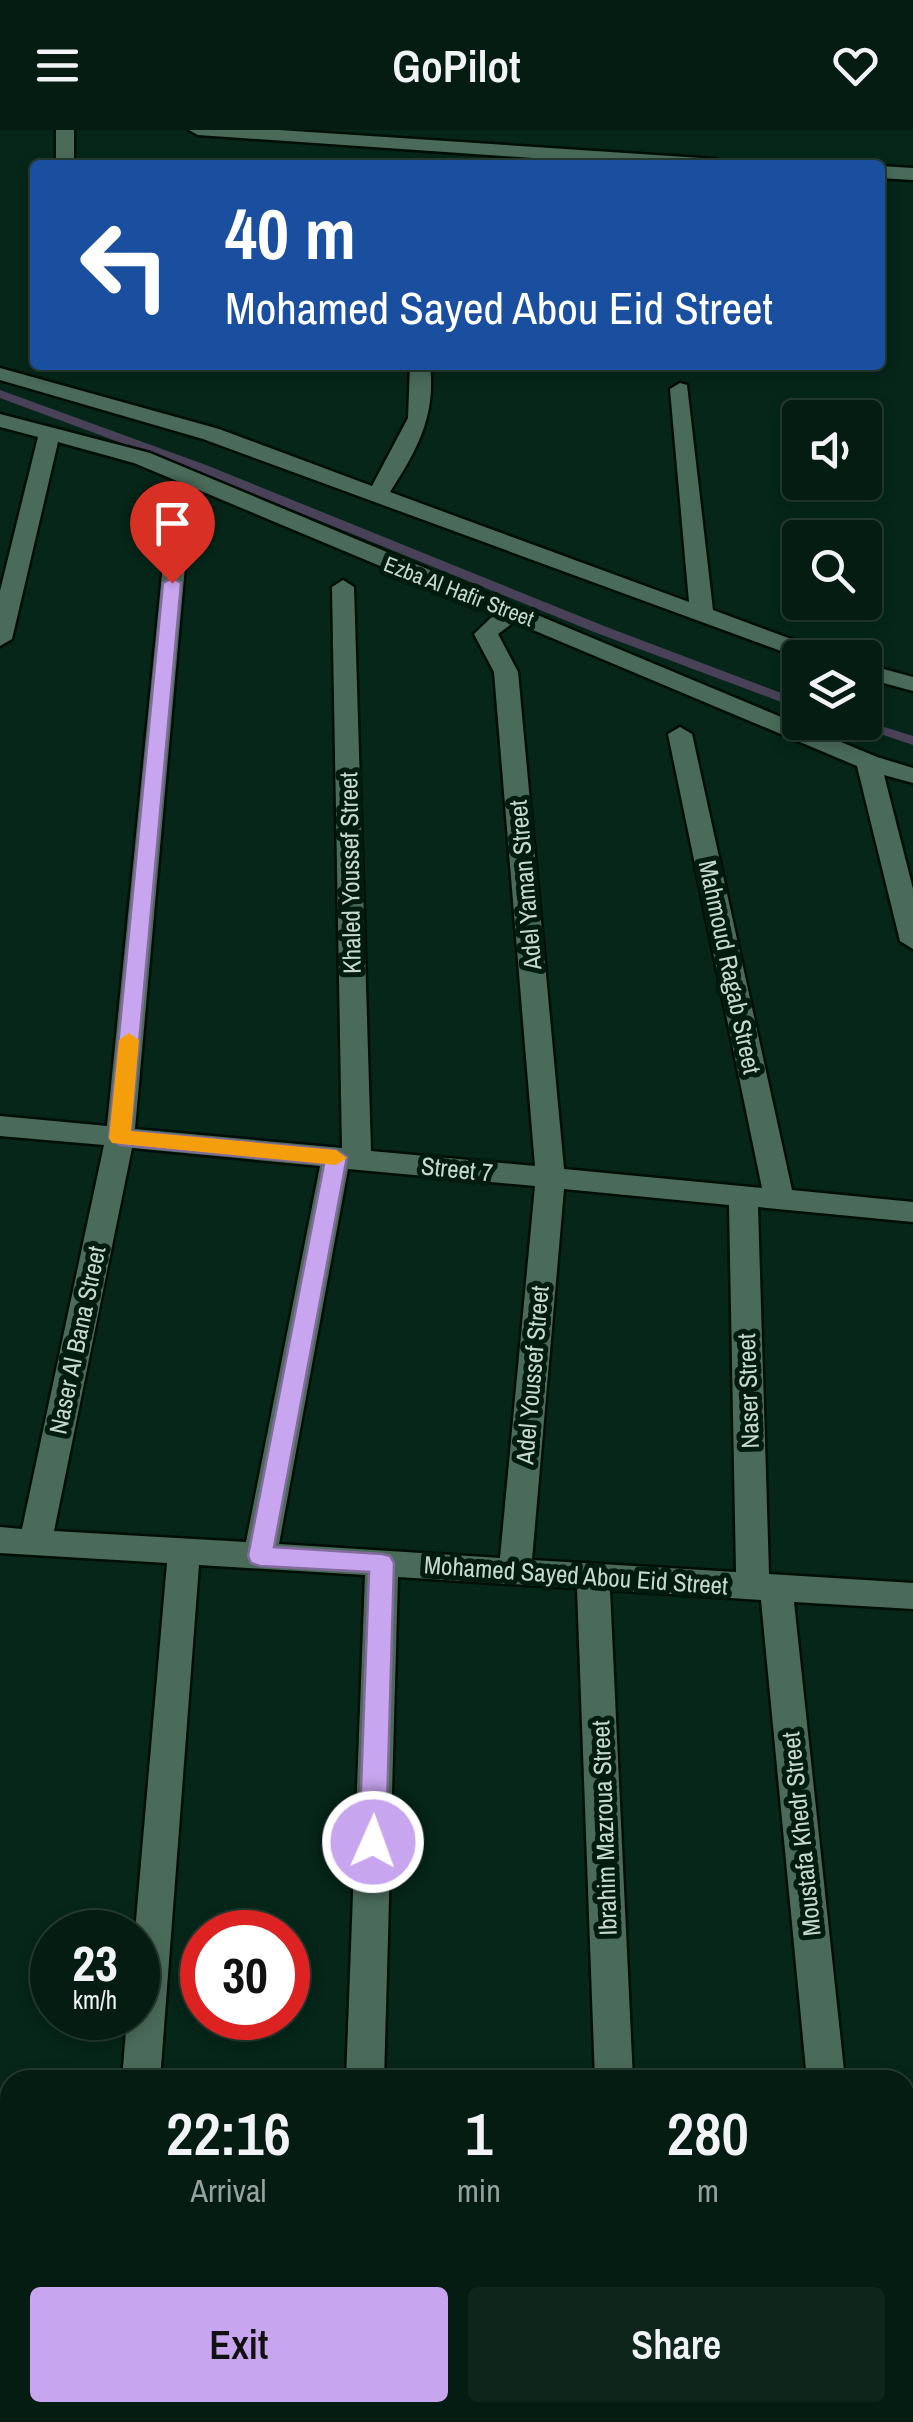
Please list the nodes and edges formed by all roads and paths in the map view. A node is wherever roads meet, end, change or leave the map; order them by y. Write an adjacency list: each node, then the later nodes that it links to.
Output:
1 (65, 130): 4 (street)
2 (198, 130): 3 (street)
3 (386, 137): 5 (street)
4 (65, 160)
5 (657, 160)
6 (885, 172): 7 (street)
7 (913, 174)
8 (65, 370): 12 (street)
9 (421, 370): 15 (street)
10 (0, 374): 12 (street)
11 (680, 389): 19 (street)
12 (65, 391): 15 (street)
13 (0, 420): 14 (street, Ezba Al Hafir Street)
14 (49, 434): 18 (street, Ezba Al Hafir Street); 20 (street)
15 (378, 494): 19 (street)
16 (176, 544): 29 (street, Naser Al Bana Street)
17 (342, 587): 30 (street, Khaled Youssef Street)
18 (515, 612): 25 (street, Ezba Al Hafir Street); 31 (street, Adel Yaman Street)
19 (702, 616): 21 (street)
20 (0, 639)
21 (782, 644)
22 (882, 676): 23 (street)
23 (913, 684)
24 (680, 734): 33 (street, Mahmoud Ragab Street)
25 (868, 762): 26 (street, Ezba Al Hafir Street); 27 (street)
26 (913, 776)
27 (913, 941)
28 (0, 1126): 29 (street, Street 7)
29 (120, 1138): 30 (street, Street 7); 36 (street, Naser Al Bana Street)
30 (347, 1158): 31 (street, Street 7); 38 (street, Khaled Youssef Street)
31 (550, 1178): 32 (street, Street 7); 40 (street, Adel Youssef Street)
32 (743, 1196): 33 (street, Street 7); 42 (street, Naser Street)
33 (780, 1200): 34 (street, Street 7)
34 (913, 1212)
35 (0, 1540): 36 (street, Mohamed Sayed Abou Eid Street)
36 (35, 1542): 37 (street, Mohamed Sayed Abou Eid Street)
37 (184, 1551): 38 (street, Mohamed Sayed Abou Eid Street); 44 (street)
38 (260, 1556): 39 (street, Mohamed Sayed Abou Eid Street)
39 (382, 1563): 40 (street, Mohamed Sayed Abou Eid Street); 45 (street)
40 (514, 1572): 41 (street, Mohamed Sayed Abou Eid Street)
41 (593, 1576): 42 (street, Mohamed Sayed Abou Eid Street); 46 (street, Ibrahim Mazroua Street)
42 (765, 1587): 43 (street, Mohamed Sayed Abou Eid Street); 47 (street, Moustafa Khedr Street)
43 (913, 1596)
44 (142, 2070)
45 (365, 2070)
46 (614, 2070)
47 (825, 2070)

